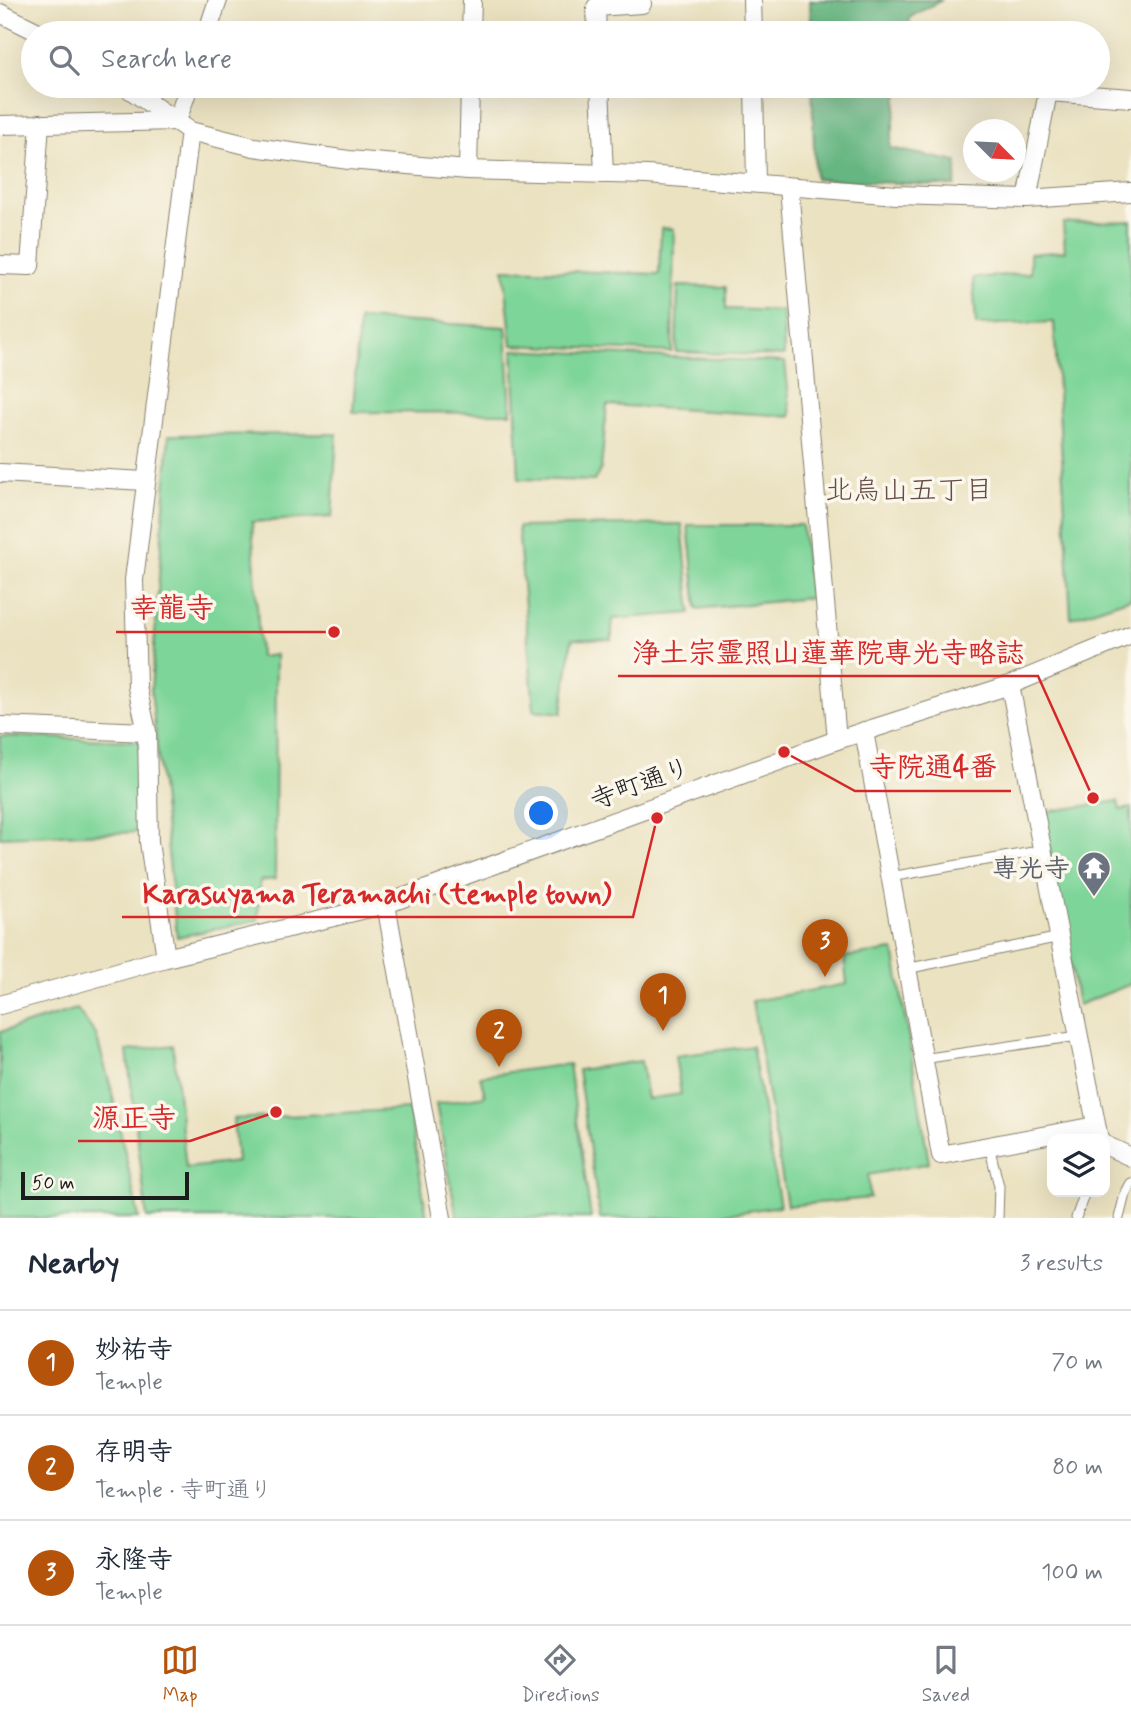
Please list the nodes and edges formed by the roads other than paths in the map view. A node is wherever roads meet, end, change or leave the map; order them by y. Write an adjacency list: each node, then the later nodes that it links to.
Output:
1 (218, 0): 6 (street)
2 (472, 0): 7 (street)
3 (641, 0): 8 (street)
4 (752, 0): 9 (street)
5 (0, 13): 10 (street)
6 (211, 21)
7 (471, 21)
8 (597, 21)
9 (753, 21)
10 (21, 24)
11 (1110, 96): 18 (street)
12 (143, 98): 21 (street)
13 (188, 98): 21 (street)
14 (470, 98): 22 (street)
15 (601, 98): 23 (street)
16 (754, 98): 24 (street)
17 (1047, 98): 27 (street)
18 (1131, 98)
19 (40, 123): 20 (street); 21 (street); 28 (street)
20 (0, 125)
21 (184, 126): 22 (street); 30 (street)
22 (468, 170): 23 (street)
23 (604, 174): 24 (street)
24 (756, 183): 25 (street)
25 (789, 188): 27 (street); 36 (street)
26 (1131, 192): 27 (street)
27 (1027, 199)
28 (0, 265)
29 (0, 473): 30 (street)
30 (145, 481): 34 (street)
31 (1131, 635): 32 (street, 寺町通り)
32 (1010, 685): 35 (street, 寺町通り); 37 (street)
33 (0, 726): 34 (street)
34 (147, 732): 41 (street)
35 (864, 732): 36 (street, 寺町通り); 38 (street)
36 (836, 740): 39 (street, 寺町通り)
37 (1044, 850): 38 (lane); 40 (street)
38 (890, 877): 42 (street)
39 (386, 904): 41 (street, 寺町通り); 52 (street)
40 (1060, 937): 42 (lane); 44 (street)
41 (166, 958): 43 (street, 寺町通り)
42 (906, 969): 45 (street)
43 (0, 1006)
44 (1078, 1036): 45 (lane); 46 (street)
45 (922, 1059): 47 (street)
46 (1097, 1133): 47 (street)
47 (989, 1146): 53 (lane)
48 (1110, 1147): 49 (street)
49 (1131, 1157)
50 (1131, 1183): 55 (lane)
51 (1083, 1197): 54 (lane)
52 (442, 1218)
53 (998, 1218)
54 (1076, 1218)
55 (1119, 1218)

